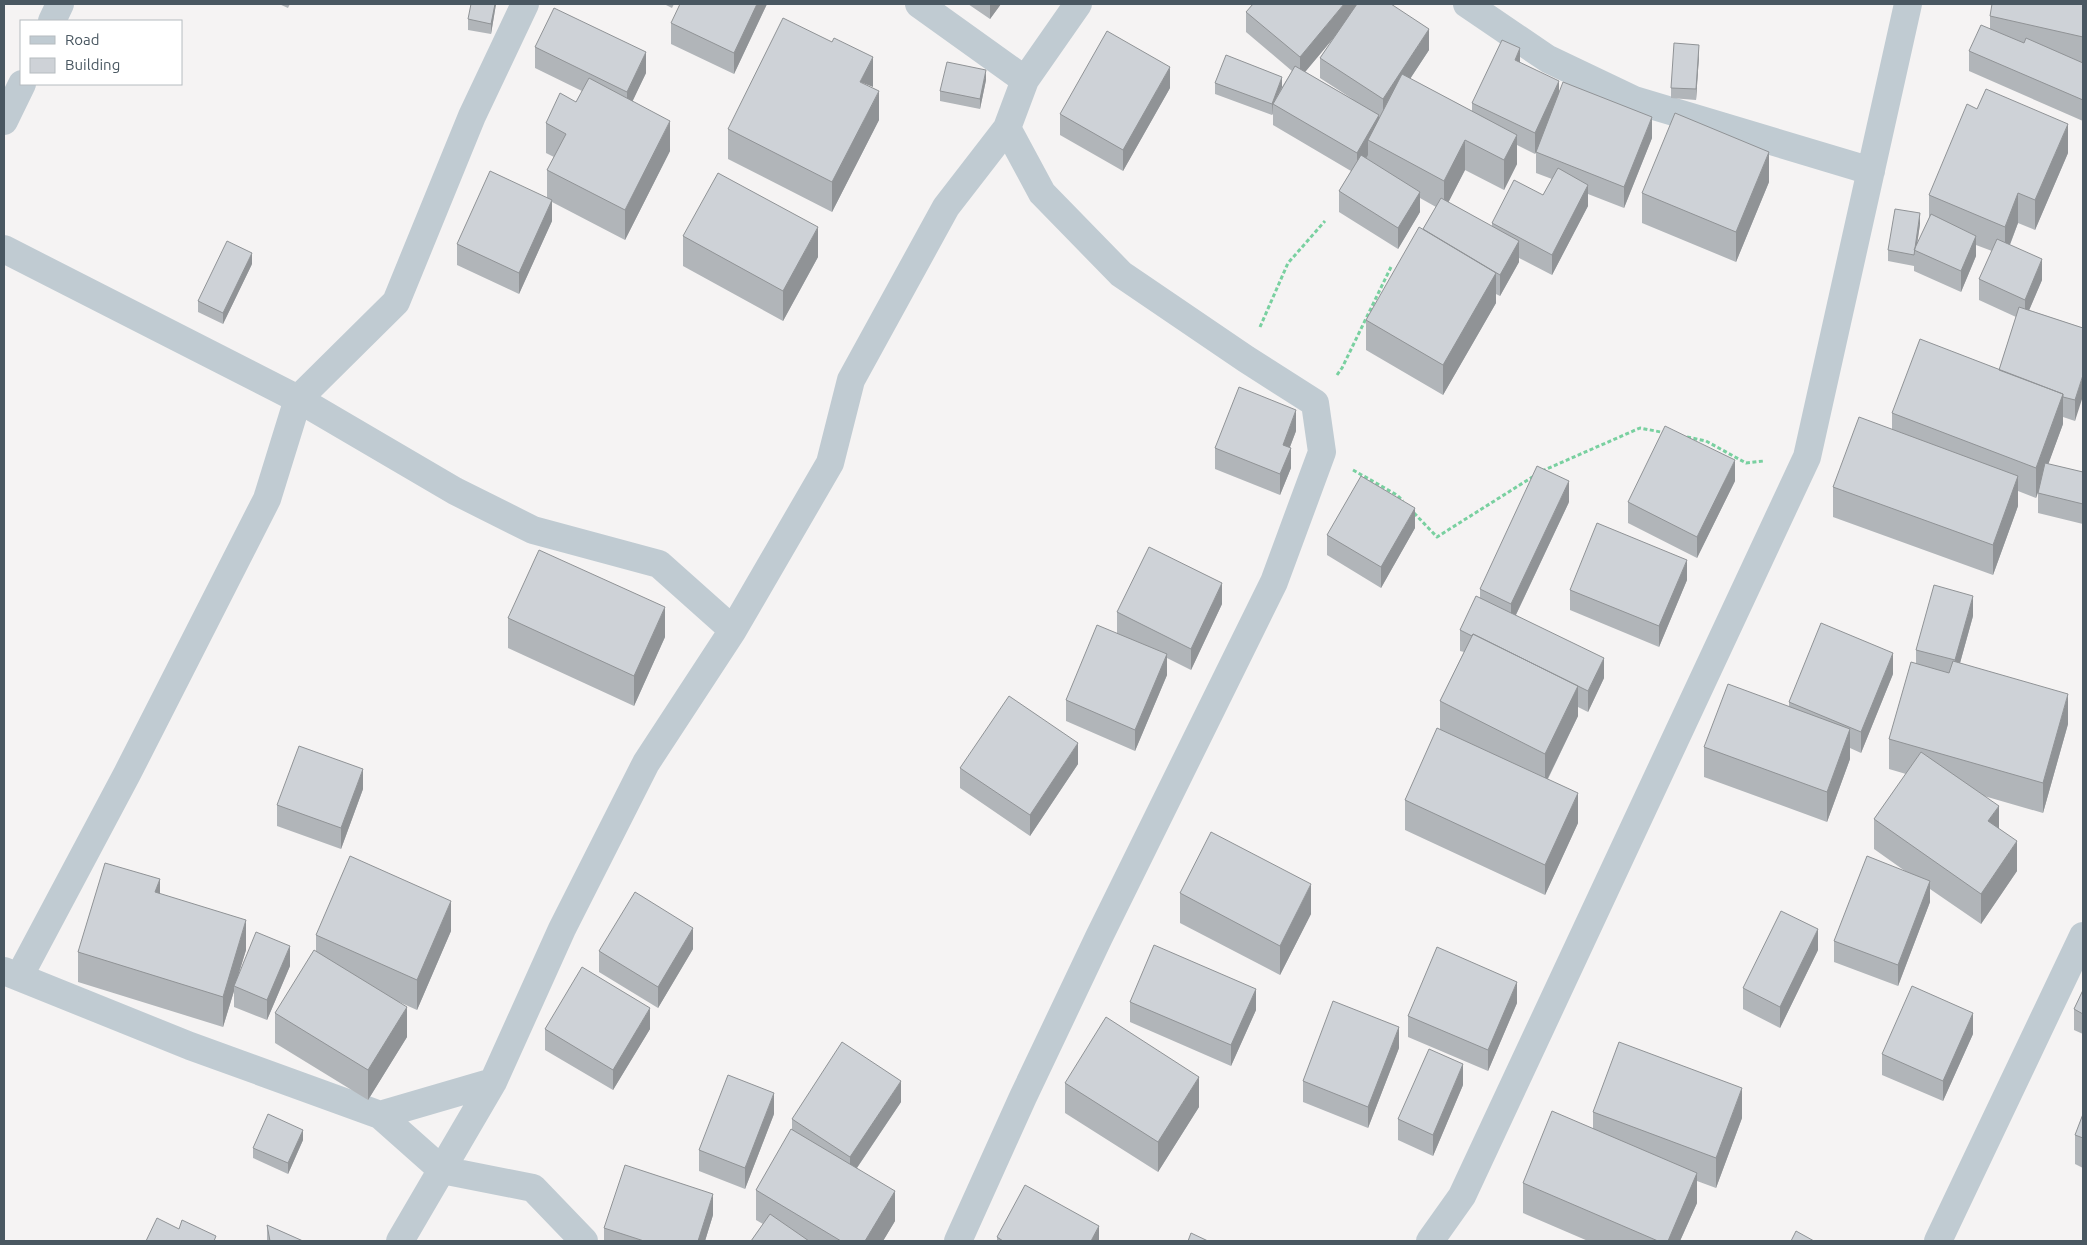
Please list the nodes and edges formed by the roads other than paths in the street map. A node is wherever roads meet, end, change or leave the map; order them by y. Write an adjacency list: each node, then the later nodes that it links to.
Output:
1 (60, 4): 7 (street)
2 (525, 4): 14 (street)
3 (919, 4): 8 (street)
4 (1078, 4): 8 (street)
5 (1467, 4): 12 (street)
6 (1908, 4): 12 (street)
7 (52, 20)
8 (1025, 80): 11 (street)
9 (22, 85): 10 (street)
10 (4, 121)
11 (1007, 128): 15 (street); 23 (street)
12 (1870, 171): 24 (street)
13 (4, 249): 14 (street)
14 (298, 398): 15 (street); 17 (street)
15 (733, 630): 18 (street)
16 (2083, 936): 25 (street)
17 (12, 974): 19 (street)
18 (493, 1082): 19 (street); 20 (street)
19 (380, 1115): 20 (street)
20 (442, 1170): 21 (street); 22 (street)
21 (400, 1241)
22 (584, 1241)
23 (958, 1241)
24 (1430, 1241)
25 (1938, 1241)

